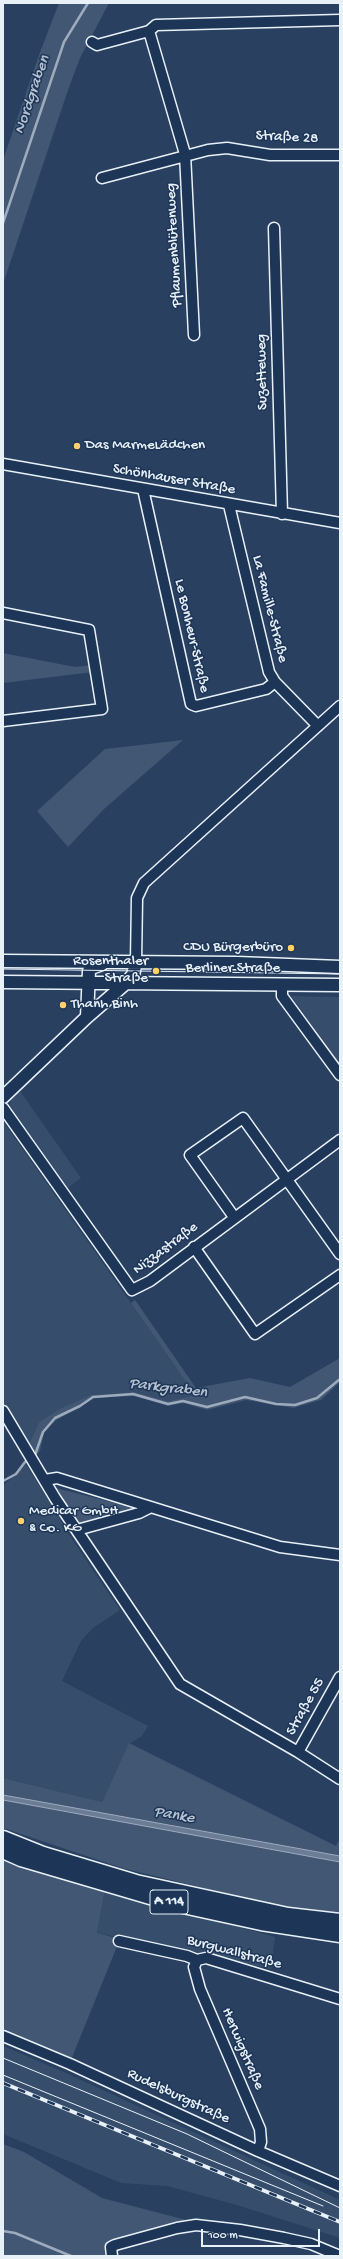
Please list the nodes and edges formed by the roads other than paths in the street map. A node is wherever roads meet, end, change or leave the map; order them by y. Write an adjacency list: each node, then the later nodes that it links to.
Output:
1 (340, 20): 2 (street)
2 (151, 29): 3 (street); 5 (street, Pflaumenblütenweg)
3 (92, 42)
4 (233, 149): 5 (street, Pflaumenblütenweg); 6 (street, Straße 28)
5 (185, 154): 7 (street, Pflaumenblütenweg); 9 (street, Pflaumenblütenweg)
6 (340, 156)
7 (102, 178)
8 (274, 228): 13 (street, Suzetteweg)
9 (194, 335)
10 (3, 464): 11 (street, Schönhauser Straße)
11 (143, 489): 12 (street, Schönhauser Straße); 16 (street, Le Bonheur-Straße)
12 (229, 504): 13 (street, Schönhauser Straße); 16 (street, La Famille-Straße)
13 (282, 514): 14 (street, Schönhauser Straße)
14 (340, 524)
15 (3, 613): 18 (street)
16 (275, 682): 19 (street, La Famille-Straße)
17 (340, 706): 19 (street)
18 (3, 721)
19 (318, 726): 21 (street)
20 (3, 961): 22 (main road, Berliner Straße)
21 (136, 962): 22 (main road, Berliner Straße); 23 (main road, Berliner Straße); 26 (main road)
22 (105, 963): 25 (main road)
23 (340, 967)
24 (3, 982): 25 (main road, Berliner Straße)
25 (88, 983): 26 (main road, Berliner Straße); 29 (main road)
26 (126, 983): 27 (main road, Berliner Straße); 29 (main road)
27 (282, 985): 28 (main road, Berliner Straße); 30 (street)
28 (340, 986)
29 (87, 1017): 31 (main road)
30 (340, 1075)
31 (3, 1098)
32 (3, 1108): 36 (street, Nizzastraße)
33 (340, 1140): 34 (street, Nizzastraße)
34 (286, 1178): 35 (street, Nizzastraße); 35 (street); 37 (street)
35 (234, 1217): 36 (street, Nizzastraße)
36 (194, 1247): 38 (street)
37 (340, 1254)
38 (340, 1275)
39 (3, 1411): 40 (street)
40 (44, 1480): 41 (street); 42 (street)
41 (151, 1507): 42 (street); 43 (street)
42 (77, 1530): 45 (street)
43 (340, 1555)
44 (340, 1677): 45 (street, Straße 55)
45 (298, 1752): 46 (street)
46 (340, 1779)
47 (3, 1838): 49 (highway, A 114)
48 (3, 1851): 50 (highway, A 114)
49 (340, 1921)
50 (340, 1935)
51 (119, 1941): 52 (street, Burgwallstraße)
52 (197, 1960): 53 (street, Burgwallstraße); 55 (street, Herwigstraße)
53 (340, 1999)
54 (3, 2036): 55 (street, Rudelsburgstraße)
55 (258, 2150): 56 (street, Rudelsburgstraße)
56 (340, 2186)
57 (112, 2256): 58 (street)
58 (340, 2256)

